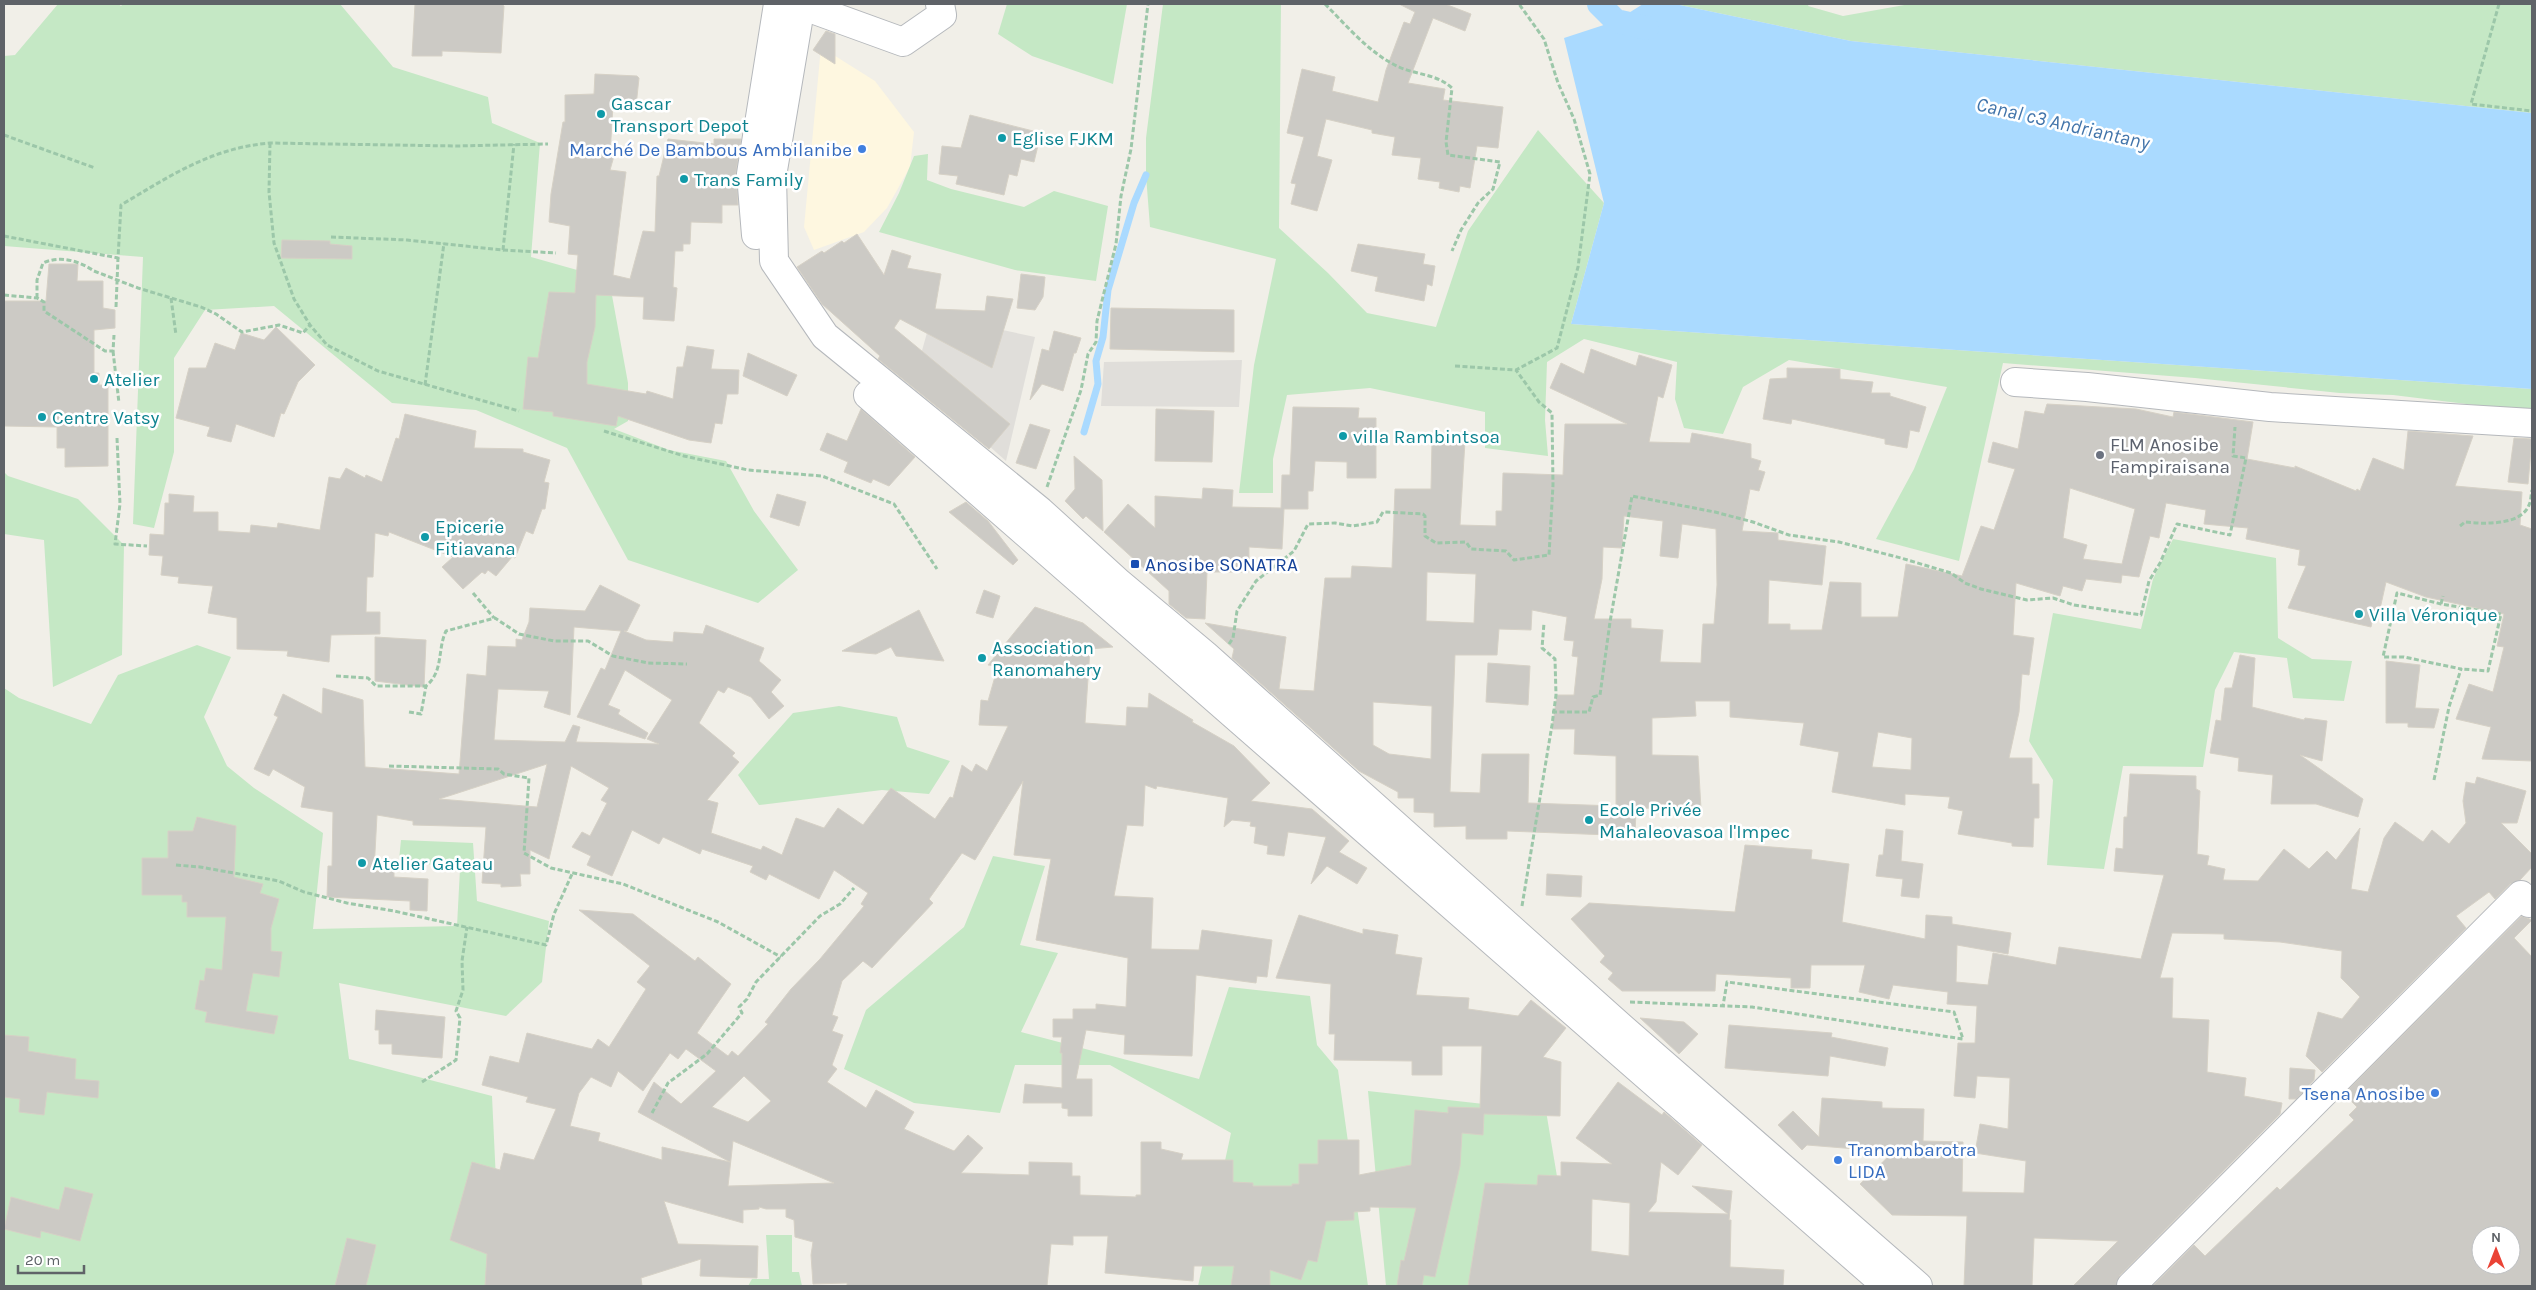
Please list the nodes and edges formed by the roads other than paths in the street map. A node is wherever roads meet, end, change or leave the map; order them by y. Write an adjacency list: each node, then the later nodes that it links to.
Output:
1 (793, 4): 2 (street); 6 (street); 7 (street)
2 (940, 4)
3 (2015, 382): 4 (street)
4 (2532, 424)
5 (2532, 900): 8 (street)
6 (1887, 1286)
7 (1918, 1286)
8 (2131, 1286)

